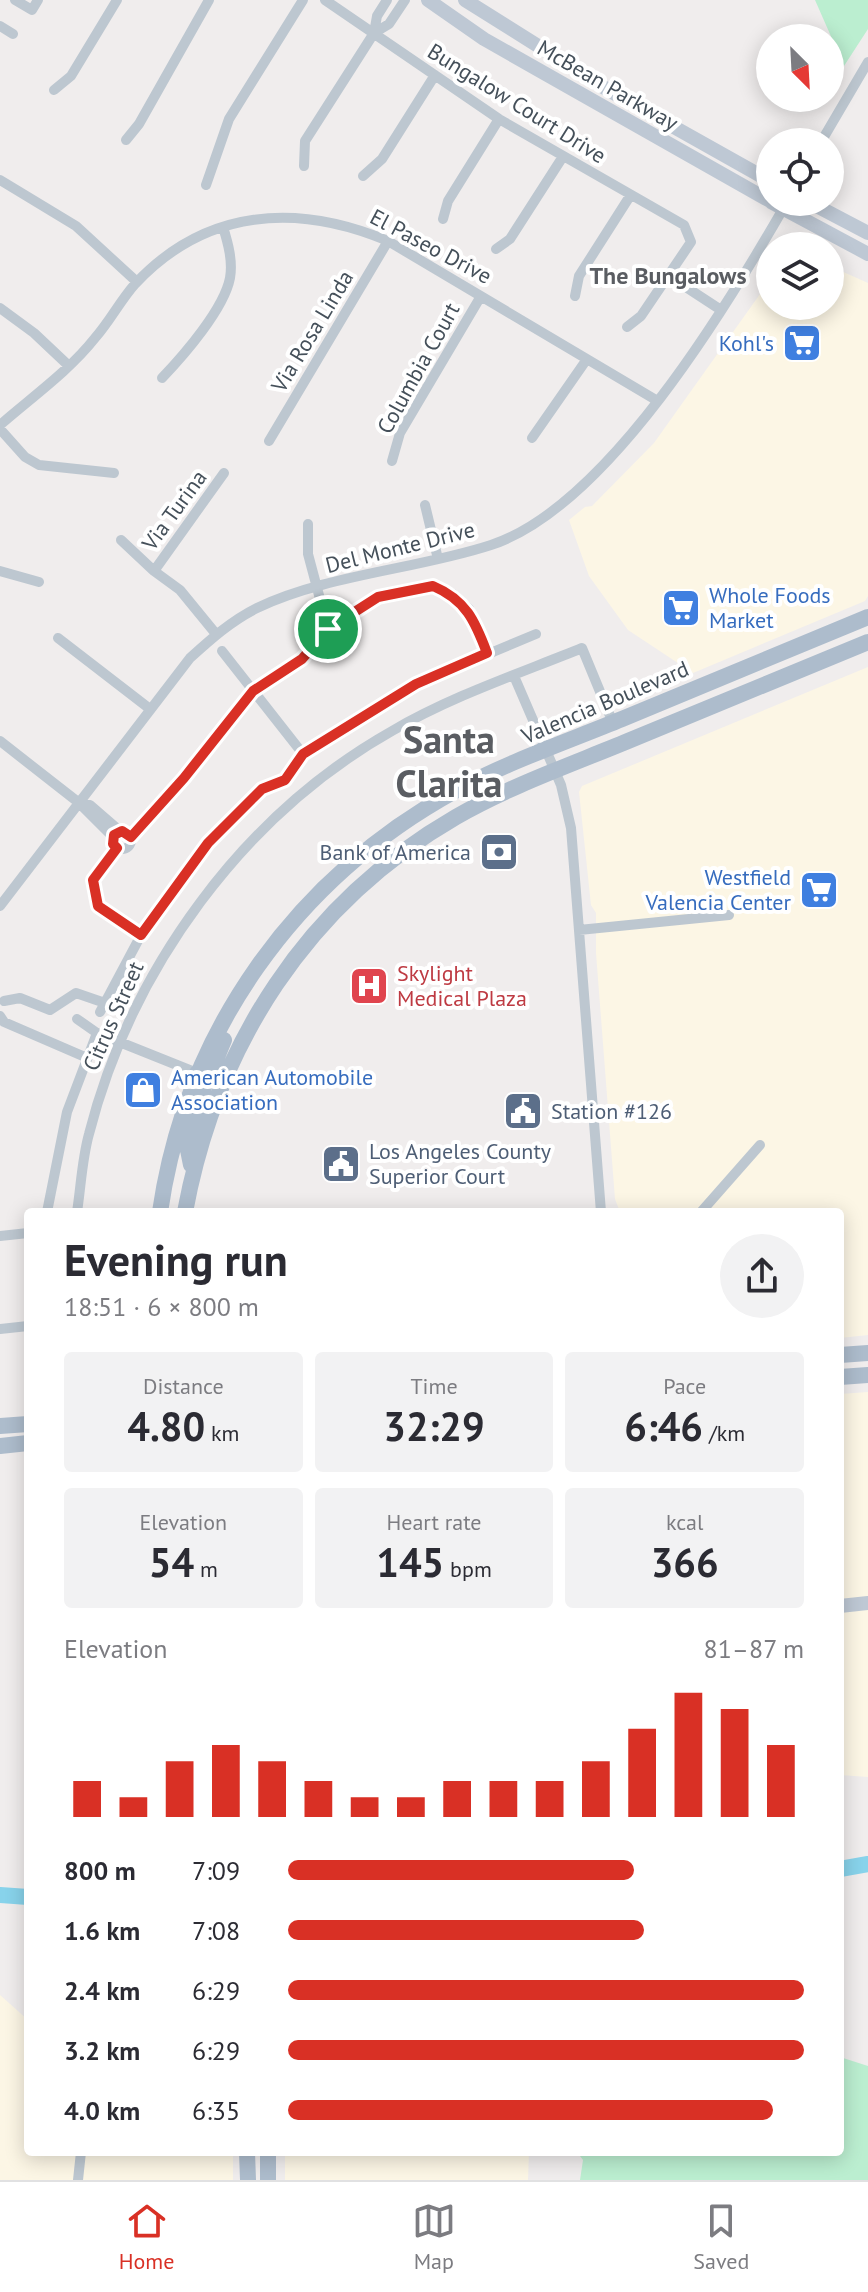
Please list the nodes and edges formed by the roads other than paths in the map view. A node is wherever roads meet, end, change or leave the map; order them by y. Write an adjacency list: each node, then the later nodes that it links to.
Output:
1 (15, 0): 2 (street)
2 (38, 0)
3 (117, 0): 16 (street)
4 (209, 0): 19 (street)
5 (303, 0): 25 (street)
6 (325, 0): 12 (street, Bungalow Court Drive)
7 (387, 0): 12 (street)
8 (405, 0): 12 (street)
9 (428, 0): 26 (main road, McBean Parkway)
10 (473, 2): 22 (main road, McBean Parkway)
11 (0, 26): 13 (street)
12 (374, 33): 15 (street, Bungalow Court Drive); 21 (street)
13 (13, 34)
14 (868, 62): 18 (street)
15 (435, 75): 17 (street, Bungalow Court Drive); 23 (street)
16 (54, 90)
17 (499, 119): 20 (street, Bungalow Court Drive); 31 (street)
18 (829, 128)
19 (126, 140)
20 (562, 158): 27 (street, Bungalow Court Drive); 35 (street)
21 (304, 166)
22 (756, 173)
23 (363, 176)
24 (0, 180): 38 (street)
25 (206, 185)
26 (756, 191)
27 (630, 196): 37 (street, Bungalow Court Drive); 40 (street)
28 (771, 216): 42 (street, Del Monte Drive)
29 (801, 216): 36 (main road, McBean Parkway)
30 (836, 216): 33 (main road)
31 (443, 219)
32 (223, 227): 34 (street, El Paseo Drive); 38 (street, El Paseo Drive); 46 (street)
33 (868, 233)
34 (388, 241): 39 (street, El Paseo Drive); 50 (street, Via Rosa Linda)
35 (496, 249)
36 (868, 254)
37 (669, 276): 42 (street); 43 (street)
38 (137, 282): 45 (street, El Paseo Drive)
39 (481, 296): 44 (street, El Paseo Drive); 51 (street, Columbia Court)
40 (575, 296)
41 (0, 308): 45 (street)
42 (721, 310): 47 (street, Del Monte Drive)
43 (627, 327)
44 (587, 359): 47 (street, El Paseo Drive); 49 (street)
45 (69, 366): 48 (street, El Paseo Drive)
46 (162, 378)
47 (656, 400): 57 (street, Del Monte Drive)
48 (0, 427): 52 (street)
49 (532, 438)
50 (269, 441)
51 (392, 461)
52 (114, 473)
53 (224, 473): 59 (street, Via Turina)
54 (425, 505): 57 (street)
55 (308, 524): 61 (street)
56 (121, 540): 59 (street, Via Turina)
57 (438, 559): 61 (street, Del Monte Drive)
58 (0, 571): 60 (street)
59 (154, 571): 64 (street)
60 (39, 582)
61 (315, 589): 63 (street); 64 (street, Del Monte Drive)
62 (868, 617): 73 (main road, Valencia Boulevard)
63 (328, 629): 69 (street); 71 (street)
64 (216, 634): 72 (street, Del Monte Drive)
65 (536, 634): 69 (street)
66 (58, 638): 72 (street)
67 (868, 642): 77 (main road, Valencia Boulevard)
68 (222, 651): 71 (street)
69 (487, 653): 76 (street)
70 (514, 676): 73 (street, Citrus Street); 75 (street); 93 (street, Citrus Street)
71 (253, 691): 76 (street); 81 (street)
72 (150, 709): 78 (street, Del Monte Drive)
73 (613, 723): 75 (main road, Valencia Boulevard)
74 (0, 741): 78 (street)
75 (546, 751): 77 (street); 79 (main road, Valencia Boulevard)
76 (303, 754): 88 (street)
77 (555, 772): 83 (main road, Valencia Boulevard); 87 (street)
78 (78, 802): 80 (street); 84 (street, Del Monte Drive)
79 (432, 804): 83 (main road); 90 (main road, Valencia Boulevard)
80 (116, 834): 81 (street); 82 (street)
81 (131, 837): 82 (street)
82 (117, 848): 88 (street)
83 (372, 876): 96 (main road, Valencia Boulevard)
84 (5, 890): 85 (street, Del Monte Drive)
85 (0, 906)
86 (729, 915): 87 (street)
87 (579, 930): 103 (street)
88 (141, 935): 89 (street)
89 (1, 1012): 94 (street)
90 (225, 1016): 95 (main road, Valencia Boulevard); 96 (main road)
91 (77, 1019): 92 (street)
92 (97, 1033): 93 (street); 94 (street)
93 (120, 1042): 95 (street); 100 (street, Citrus Street)
94 (85, 1057): 99 (street)
95 (197, 1073): 98 (main road); 101 (main road, Valencia Boulevard)
96 (220, 1084): 98 (main road, Valencia Boulevard)
97 (760, 1145): 104 (street)
98 (192, 1171): 102 (main road, Valencia Boulevard)
99 (48, 1208)
100 (78, 1208)
101 (161, 1208)
102 (186, 1208)
103 (601, 1208)
104 (705, 1208)
105 (24, 1233): 106 (street)
106 (0, 1236)
107 (24, 1326): 108 (street)
108 (0, 1329)
109 (868, 1353): 110 (main road)
110 (844, 1355)
111 (868, 1375): 112 (main road)
112 (844, 1377)
113 (24, 1424): 114 (main road)
114 (0, 1426)
115 (24, 1443): 116 (main road)
116 (0, 1446)
117 (868, 1603): 118 (main road)
118 (844, 1606)
119 (81, 2156): 122 (street)
120 (247, 2156): 123 (main road)
121 (268, 2156): 124 (main road)
122 (78, 2180)
123 (248, 2180)
124 (268, 2180)

